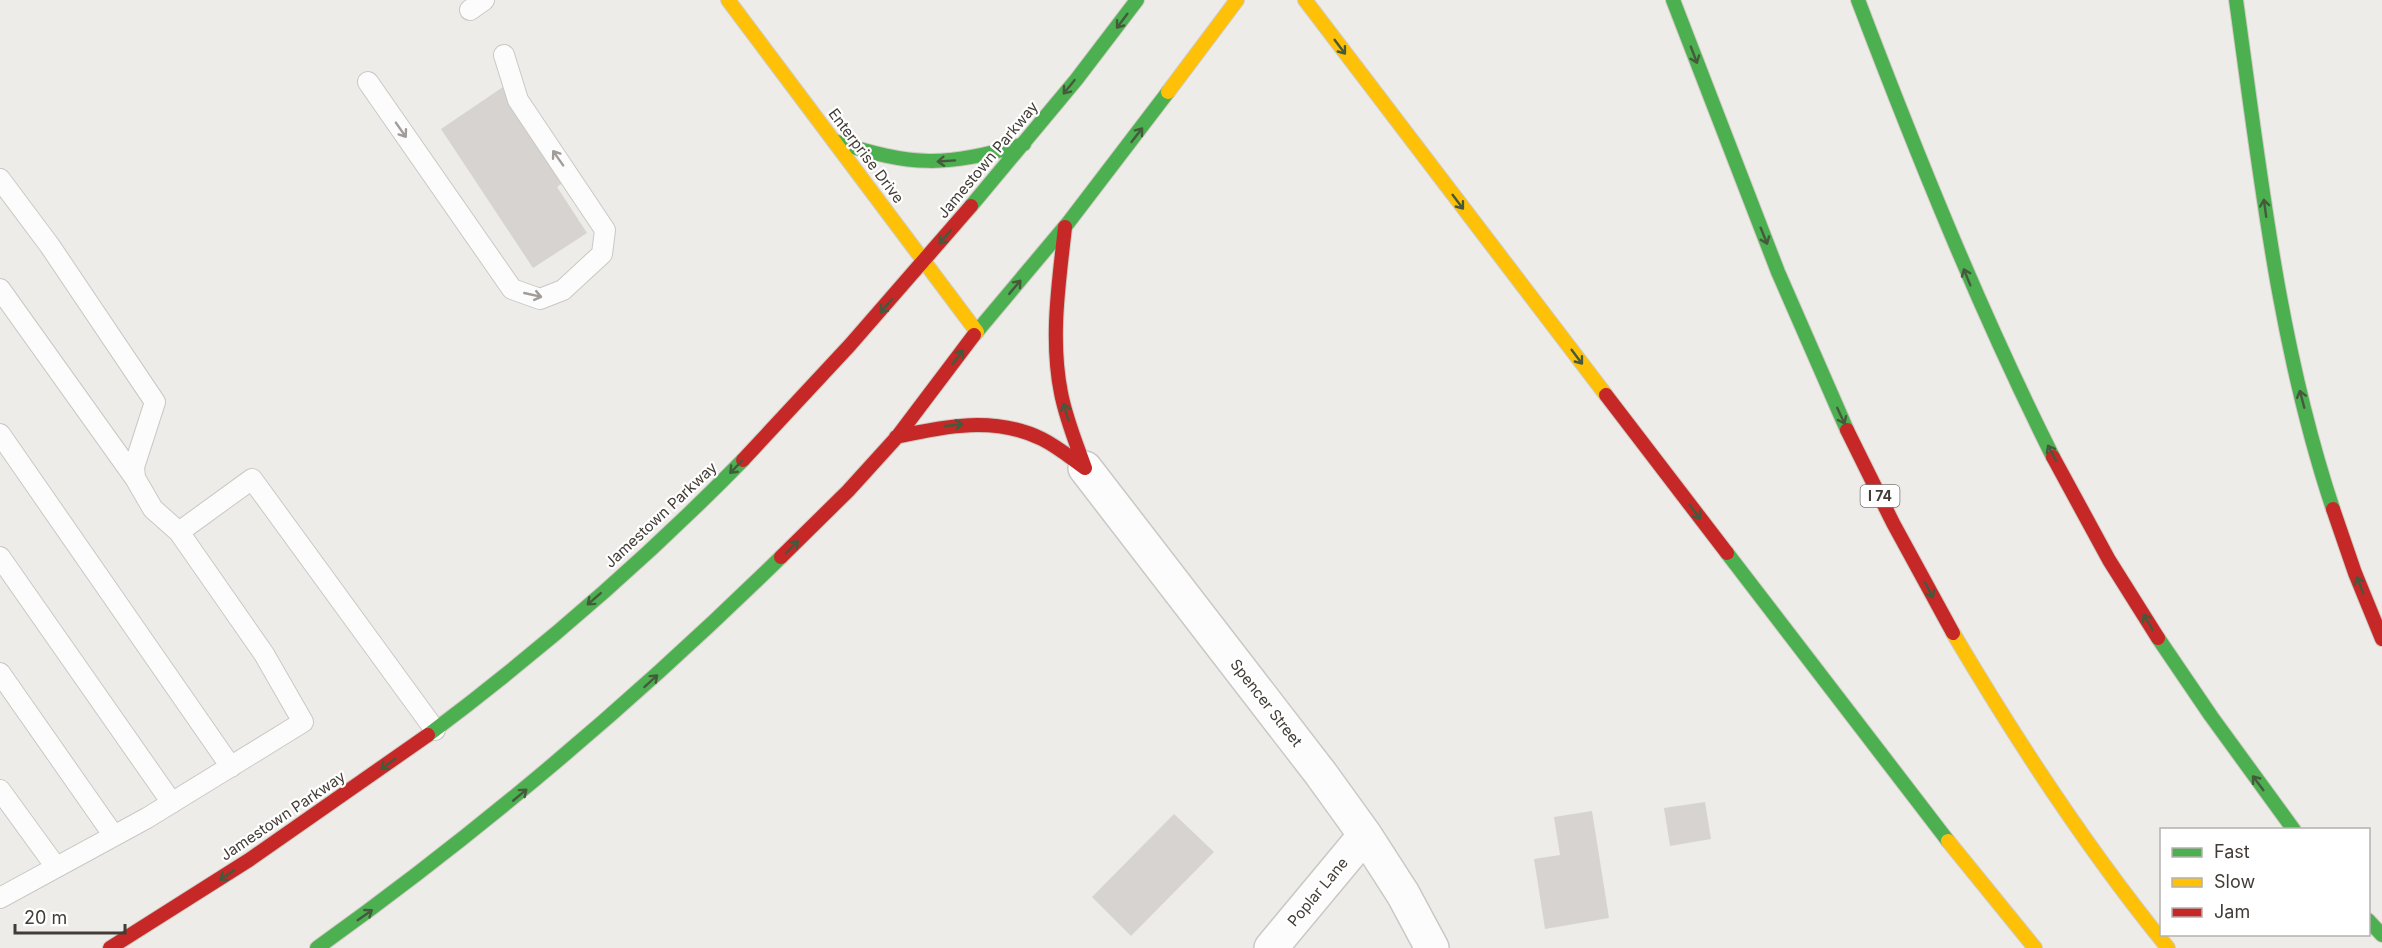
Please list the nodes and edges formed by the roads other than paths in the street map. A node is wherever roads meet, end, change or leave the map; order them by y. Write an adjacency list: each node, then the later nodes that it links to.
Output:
1 (728, 0): 10 (main road, Enterprise Drive)
2 (1137, 0): 11 (main road, Jamestown Parkway, one-way to 11)
3 (1237, 0): 13 (main road, one-way to 3)
4 (1305, 0): 40 (main road, one-way to 40)
5 (1673, 0): 41 (main road, I 74, one-way to 41)
6 (1858, 0): 29 (main road, one-way to 6)
7 (2236, 0): 23 (main road, one-way to 7)
8 (504, 55): 9 (lane, one-way to 8)
9 (368, 82)
10 (834, 141): 11 (main road, one-way to 10); 14 (main road, Enterprise Drive)
11 (1023, 144): 14 (main road, Jamestown Parkway, one-way to 14)
12 (0, 178): 20 (lane)
13 (1065, 227): 16 (main road, one-way to 13); 19 (main road, one-way to 13)
14 (924, 262): 16 (main road, Enterprise Drive); 25 (main road, Jamestown Parkway, one-way to 25)
15 (0, 289): 20 (lane)
16 (977, 332): 18 (main road, one-way to 16)
17 (0, 434): 26 (lane)
18 (897, 437): 19 (main road, one-way to 19); 37 (main road, one-way to 18)
19 (1085, 468): 30 (street, Spencer Street)
20 (135, 478): 21 (lane)
21 (179, 532): 25 (lane); 26 (lane)
22 (0, 557): 28 (lane)
23 (2382, 639)
24 (0, 673): 31 (lane)
25 (435, 730): 36 (main road, Jamestown Parkway, one-way to 36)
26 (231, 767): 28 (lane)
27 (0, 790): 32 (lane)
28 (172, 803): 31 (lane)
29 (2292, 828)
30 (1365, 835): 38 (street, Poplar Lane); 39 (street, Spencer Street)
31 (114, 836): 32 (lane)
32 (56, 867): 33 (lane)
33 (0, 898)
34 (2370, 922): 35 (main road)
35 (2382, 935)
36 (110, 948)
37 (317, 948)
38 (1271, 948)
39 (1432, 948)
40 (2035, 948)
41 (2168, 948)

